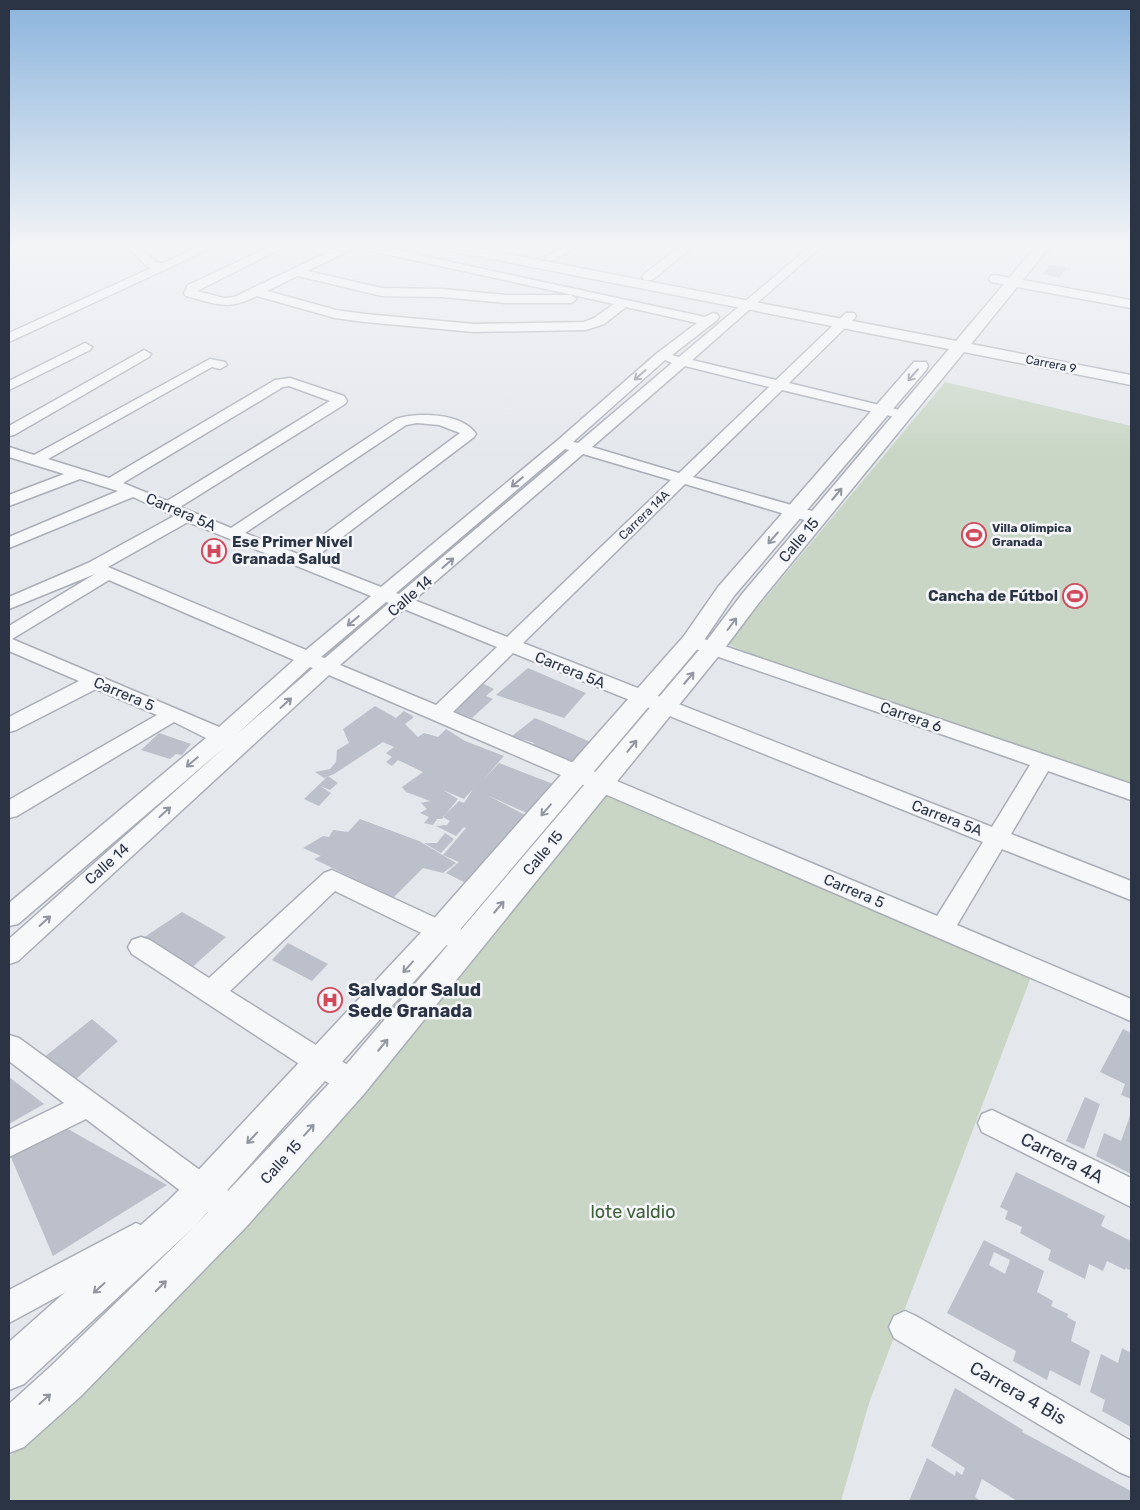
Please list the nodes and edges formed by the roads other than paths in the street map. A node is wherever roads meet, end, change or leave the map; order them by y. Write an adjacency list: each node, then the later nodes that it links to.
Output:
1 (58, 315): 11 (street)
2 (348, 315): 3 (street)
3 (607, 315)
4 (683, 315): 10 (street)
5 (717, 315): 10 (street, Calle 14)
6 (729, 315): 16 (street, Calle 14)
7 (827, 315): 9 (street, Carrera 9)
8 (975, 315): 12 (street, Calle 15)
9 (846, 319): 12 (street, Carrera 9); 19 (street, Carrera 14A)
10 (707, 321): 15 (street, Calle 14)
11 (9, 338)
12 (954, 340): 17 (street, Carrera 9); 18 (street, Carrera 9); 21 (street, Calle 15, one-way to 21); 22 (street, Calle 15)
13 (85, 347): 20 (street)
14 (144, 354): 23 (street)
15 (661, 357): 16 (street); 24 (street, Calle 14, one-way to 24)
16 (681, 362): 19 (street); 24 (street, Calle 14)
17 (1131, 370)
18 (1131, 380)
19 (778, 385): 21 (street); 28 (street, Carrera 14A)
20 (9, 386)
21 (882, 410): 22 (street); 33 (street, Calle 15)
22 (902, 415): 35 (street, Calle 15, one-way to 22)
23 (9, 432)
24 (571, 446): 28 (street); 40 (street, Calle 14, one-way to 40); 41 (street, Calle 14, one-way to 24)
25 (11, 454): 26 (street, Carrera 5A)
26 (41, 462): 26 (street); 27 (street, Carrera 5A)
27 (79, 474): 29 (street, Carrera 5A); 31 (street)
28 (682, 478): 33 (street); 45 (street, Carrera 14A)
29 (110, 484): 30 (street, Carrera 5A); 32 (street)
30 (133, 492): 32 (street, Carrera 5A); 37 (street)
31 (9, 501)
32 (168, 507): 34 (street, Carrera 5A)
33 (795, 512): 35 (street); 44 (street, Calle 15, one-way to 44)
34 (186, 516): 36 (street, Carrera 5A); 39 (street)
35 (817, 518): 44 (street, Calle 15, one-way to 35)
36 (233, 534): 38 (street, Carrera 5A); 38 (street)
37 (9, 543)
38 (300, 561): 40 (street, Carrera 5A)
39 (101, 570): 42 (street); 43 (street); 46 (street, Carrera 5)
40 (384, 595): 41 (street, Carrera 5A); 46 (street, Calle 14, one-way to 46)
41 (403, 602): 45 (street, Carrera 5A); 47 (street, Calle 14)
42 (9, 604)
43 (11, 644): 48 (street, Carrera 5)
44 (703, 644): 49 (street, Calle 15); 54 (street, Carrera 6)
45 (510, 646): 49 (street, Carrera 5A); 51 (street, Carrera 14A)
46 (308, 658): 47 (street, Carrera 5); 53 (street, Calle 14)
47 (327, 666): 51 (street, Carrera 5); 53 (street, Calle 14, one-way to 47)
48 (95, 681): 50 (street, Carrera 5); 52 (street)
49 (653, 703): 55 (street, Calle 15); 58 (street, Carrera 5A)
50 (173, 714): 53 (street, Carrera 5); 57 (street)
51 (438, 714): 55 (street, Carrera 5)
52 (9, 724)
53 (230, 741): 60 (street, Calle 14, one-way to 60); 64 (street, Calle 14, one-way to 53)
54 (1043, 762): 56 (street, Carrera 6); 58 (street)
55 (590, 778): 61 (street, Carrera 5); 62 (street, Calle 15)
56 (1131, 792)
57 (9, 810)
58 (998, 838): 59 (street, Carrera 5A); 61 (street)
59 (1131, 891)
60 (9, 917)
61 (942, 929): 66 (street, Carrera 5)
62 (454, 938): 65 (street); 68 (street, Calle 15, one-way to 68); 69 (street, Calle 15, one-way to 62)
63 (141, 947): 65 (street)
64 (9, 954)
65 (210, 992): 68 (street)
66 (1131, 1010)
67 (9, 1046): 70 (street)
68 (321, 1063): 69 (street); 74 (street, Calle 15, one-way to 74)
69 (352, 1083): 75 (street, Calle 15, one-way to 69)
70 (89, 1104): 72 (street); 74 (street)
71 (992, 1122): 73 (street, Carrera 4A)
72 (9, 1144)
73 (1131, 1193)
74 (192, 1202): 75 (street); 76 (street); 78 (street, Calle 15, one-way to 78)
75 (234, 1213): 79 (street, Calle 15, one-way to 75)
76 (9, 1307)
77 (905, 1327): 80 (street, Carrera 4 Bis)
78 (9, 1369)
79 (9, 1432)
80 (1131, 1460)

